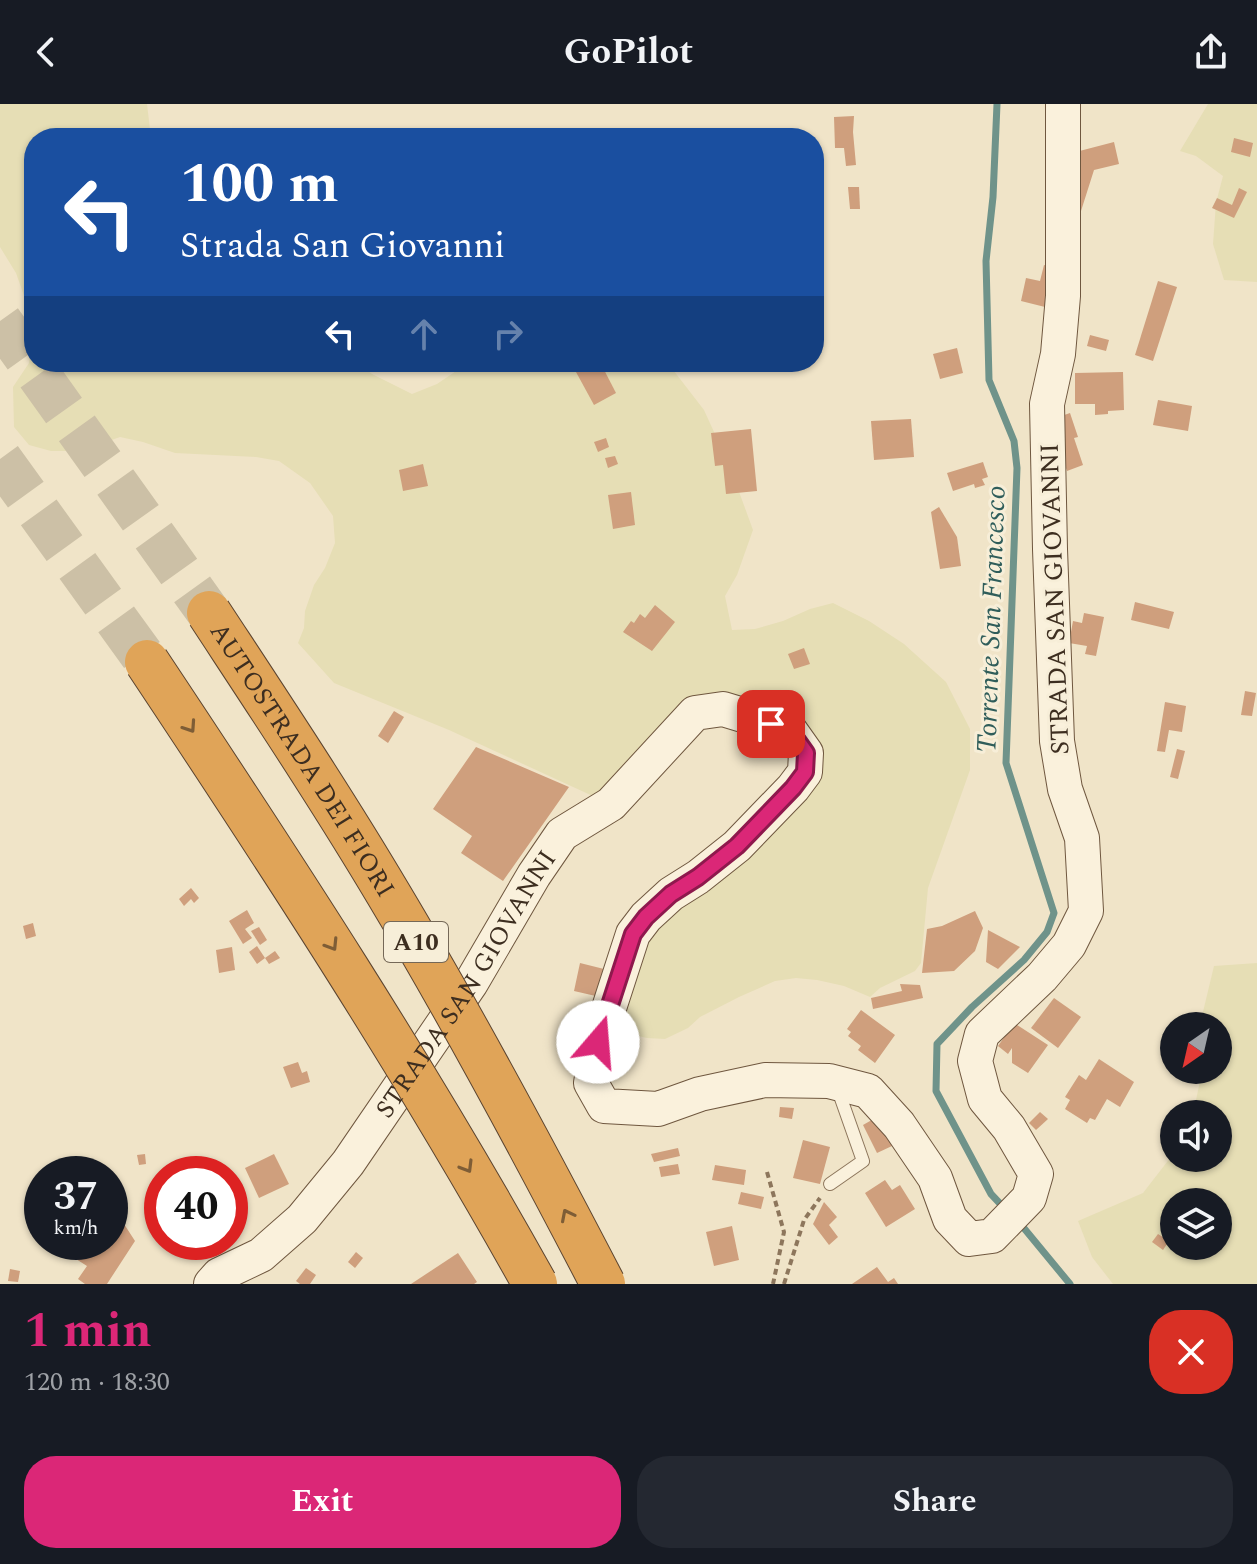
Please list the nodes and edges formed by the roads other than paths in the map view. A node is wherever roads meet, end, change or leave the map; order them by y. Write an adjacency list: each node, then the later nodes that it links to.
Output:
1 (1063, 104): 4 (street, STRADA SAN GIOVANNI)
2 (209, 613): 8 (highway, AUTOSTRADA DEI FIORI / A10, one-way to 2, bridge)
3 (147, 662): 7 (highway, A10, one-way to 7, bridge)
4 (836, 1083): 5 (lane); 6 (street, STRADA SAN GIOVANNI)
5 (830, 1184)
6 (211, 1284)
7 (535, 1284)
8 (603, 1284)

